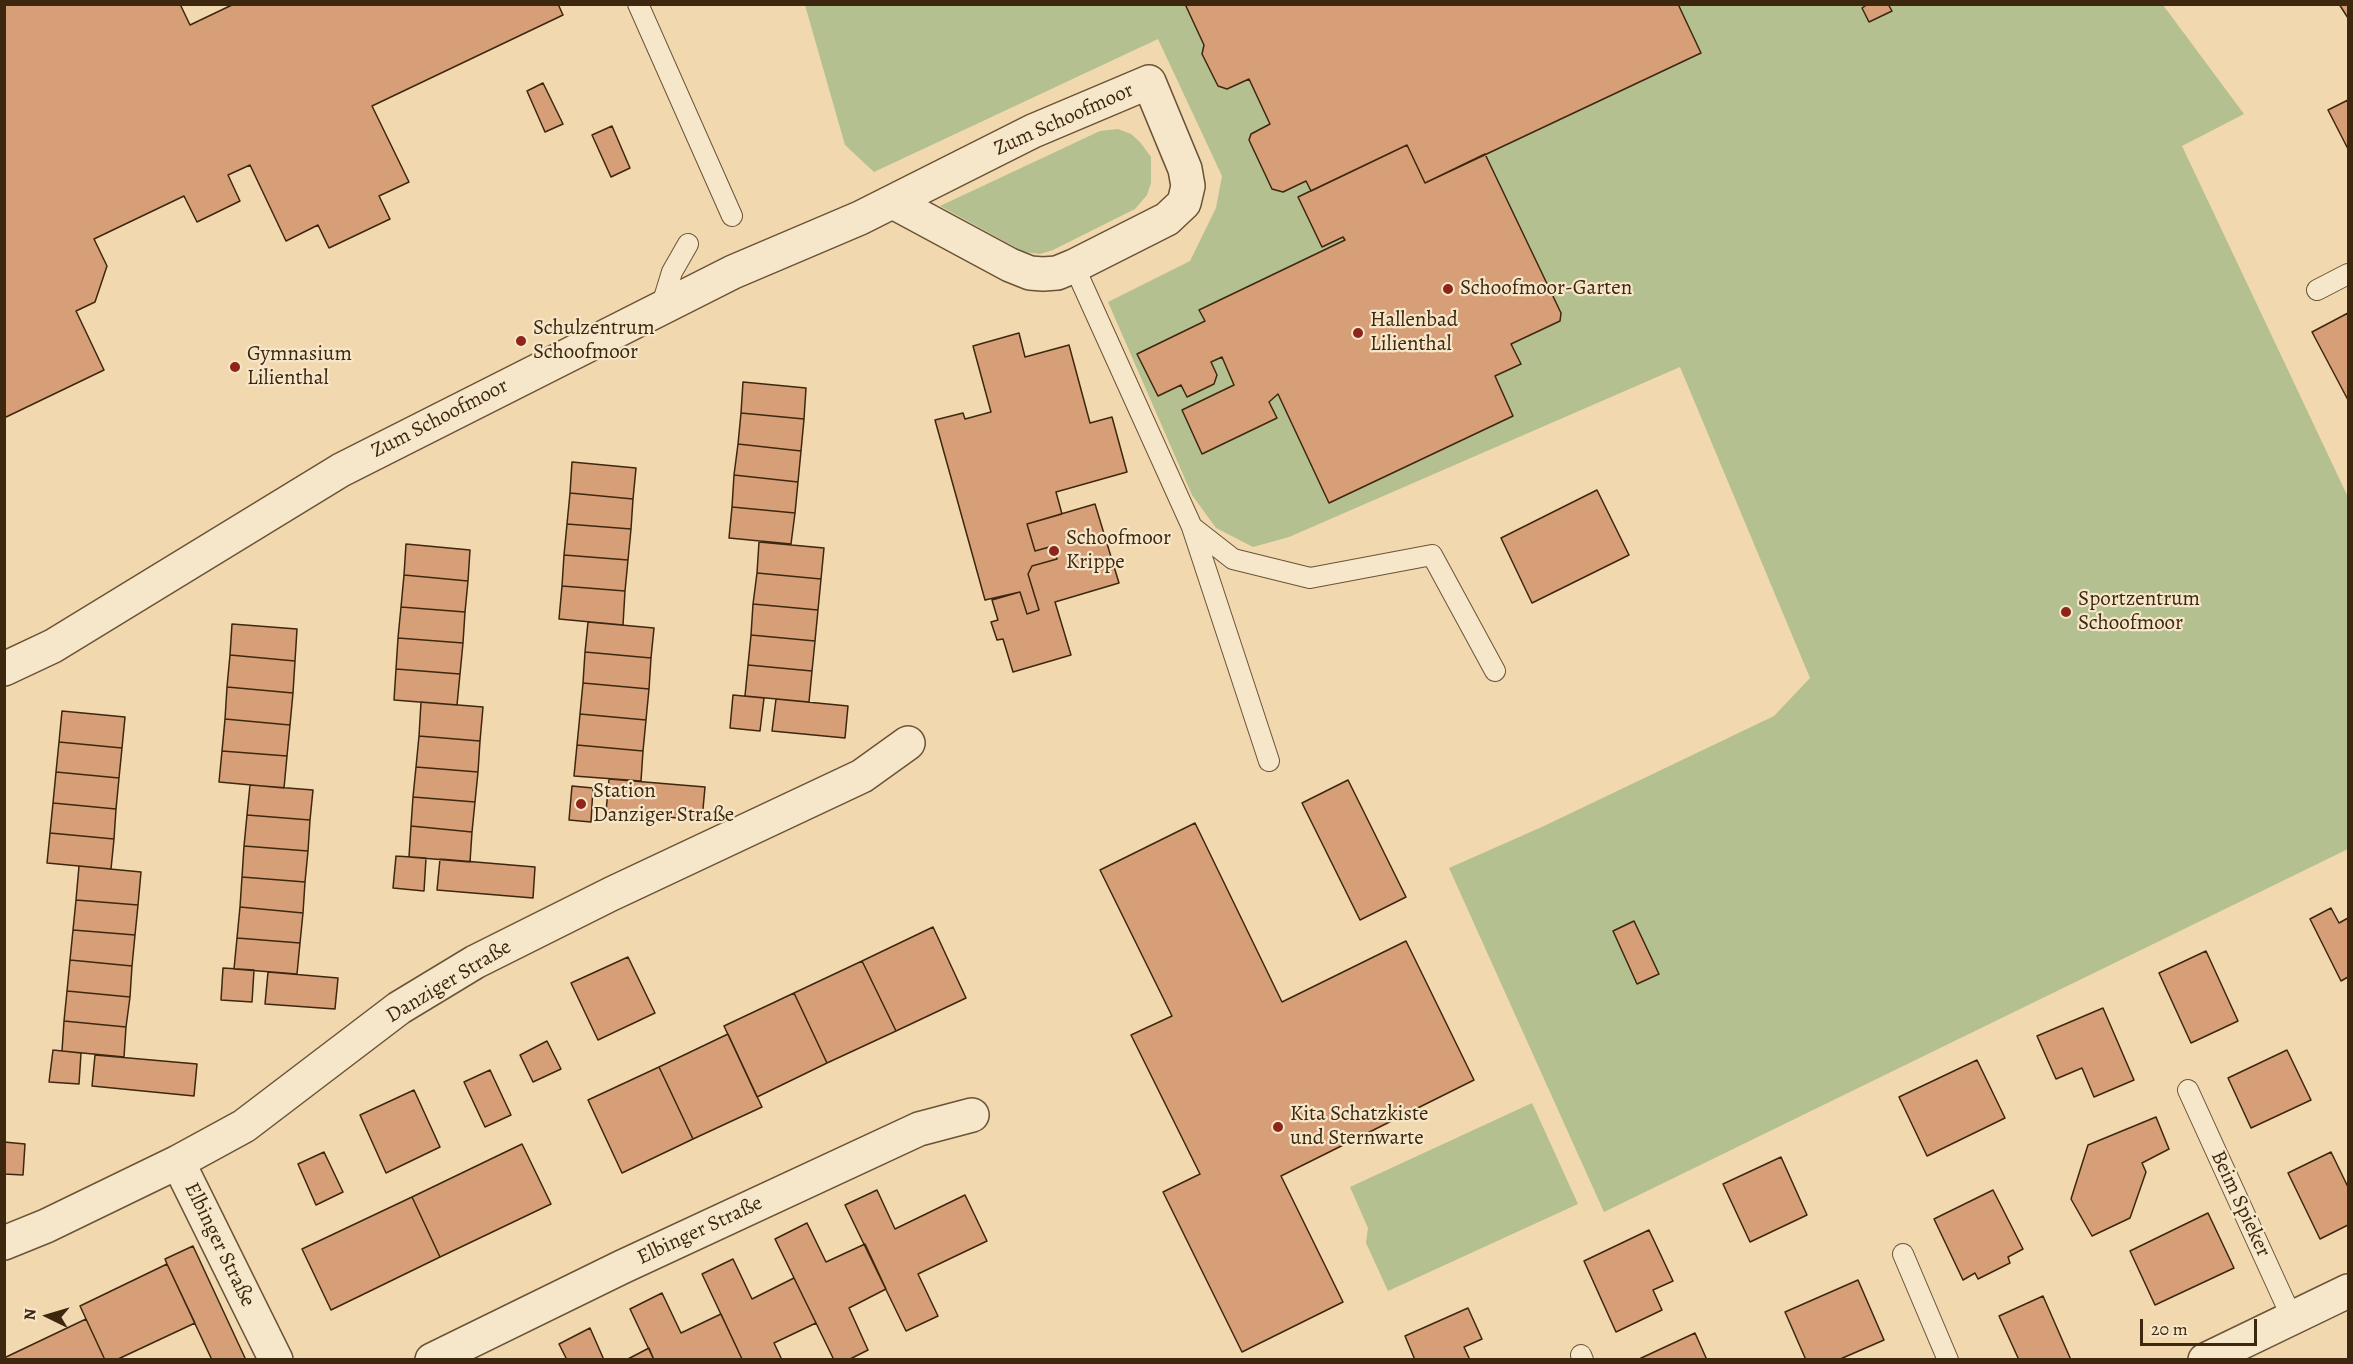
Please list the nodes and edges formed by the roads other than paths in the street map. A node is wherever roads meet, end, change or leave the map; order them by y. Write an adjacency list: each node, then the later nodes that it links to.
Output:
1 (638, 4): 3 (lane)
2 (893, 202): 5 (street, Zum Schoofmoor); 5 (street, Zum Schoofmoor); 8 (street, Zum Schoofmoor)
3 (732, 216)
4 (688, 244): 8 (lane)
5 (1074, 266): 9 (lane)
6 (2349, 274): 7 (lane)
7 (2317, 290)
8 (661, 308): 10 (street, Zum Schoofmoor)
9 (1192, 527): 11 (lane); 13 (lane)
10 (4, 669)
11 (1495, 671)
12 (908, 743): 16 (street, Danziger Straße)
13 (1269, 762)
14 (2187, 1090): 20 (lane, Beim Spieker)
15 (972, 1115): 22 (street, Elbinger Straße)
16 (178, 1162): 17 (street, Danziger Straße); 21 (street, Elbinger Straße)
17 (4, 1243)
18 (1903, 1254): 23 (lane)
19 (2349, 1291): 20 (street)
20 (2292, 1318): 24 (street)
21 (276, 1359)
22 (432, 1359)
23 (1948, 1359)
24 (2205, 1359)

